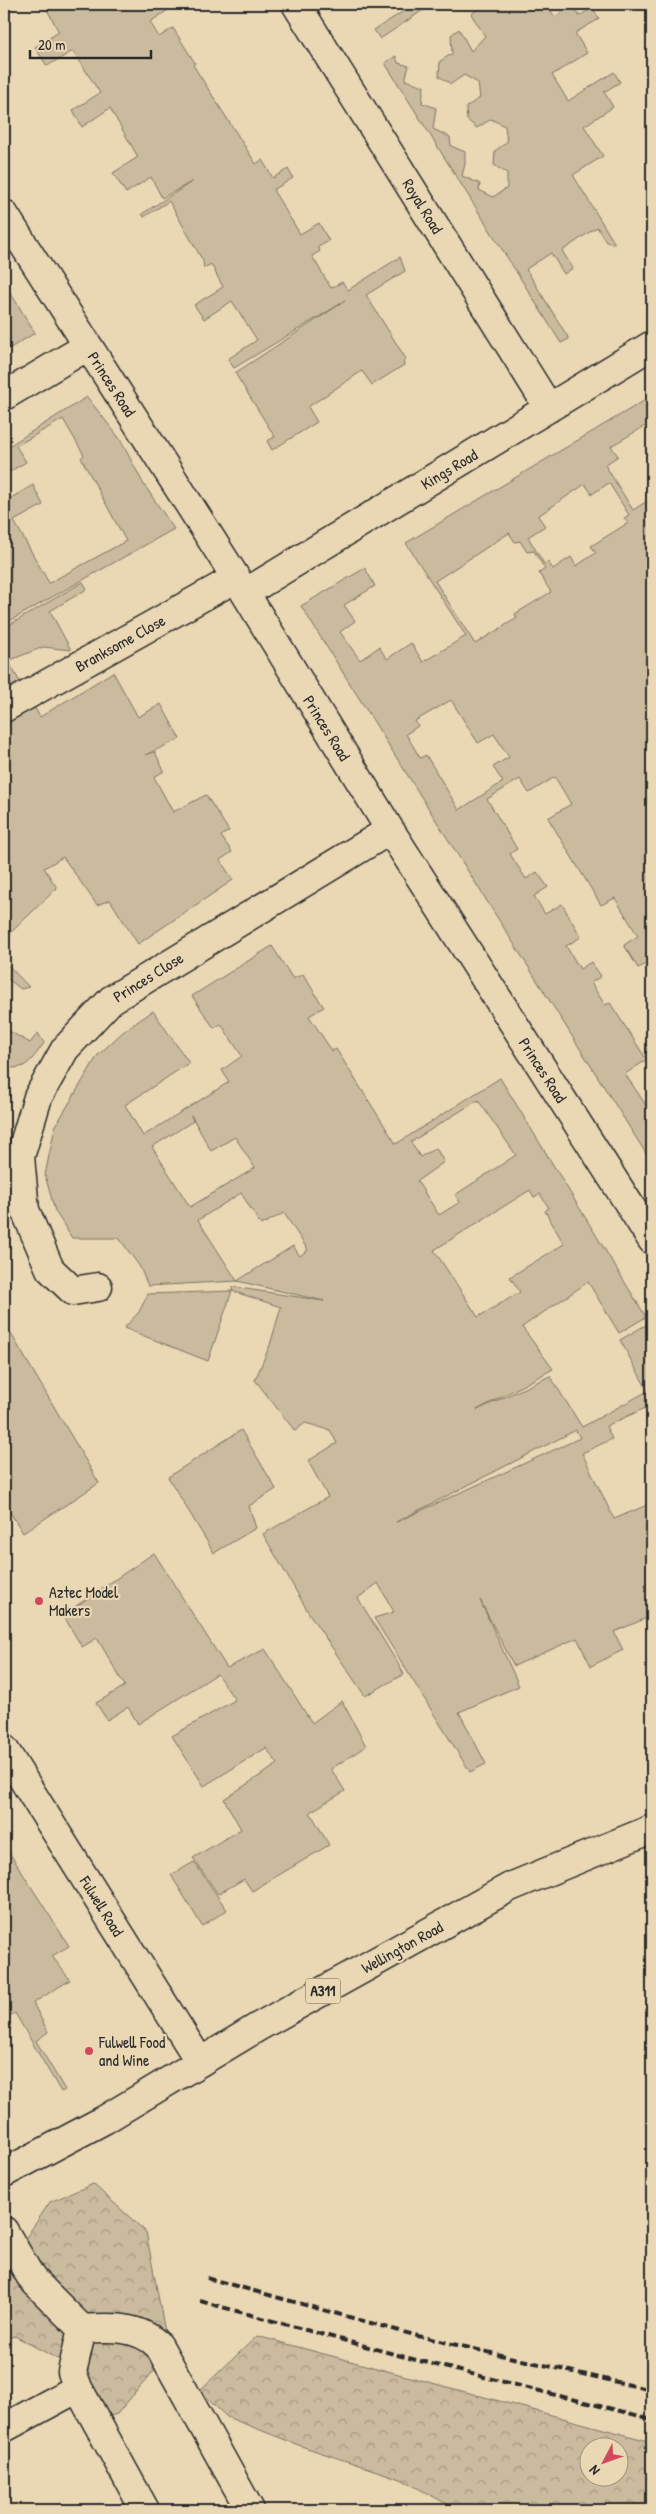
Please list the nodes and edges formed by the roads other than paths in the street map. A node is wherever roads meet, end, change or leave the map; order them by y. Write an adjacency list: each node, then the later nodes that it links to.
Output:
1 (296, 4): 6 (street, Royal Road)
2 (4, 214): 4 (street, Princes Road)
3 (652, 345): 6 (street, Kings Road)
4 (88, 346): 5 (street); 7 (street, Princes Road)
5 (4, 396)
6 (549, 408): 7 (street, Kings Road)
7 (241, 586): 8 (street, Branksome Close); 9 (street, Princes Road)
8 (4, 708)
9 (390, 830): 10 (street, Princes Road); 11 (street, Princes Close)
10 (652, 1240)
11 (98, 1288)
12 (4, 1749): 14 (street, Fulwell Road)
13 (652, 1830): 14 (street, Wellington Road / A311)
14 (200, 2062): 15 (street, Wellington Road / A311)
15 (4, 2173)
16 (4, 2231): 17 (street)
17 (82, 2329): 18 (street); 21 (street)
18 (78, 2388): 19 (street); 20 (street)
19 (4, 2428)
20 (145, 2510)
21 (250, 2510)

